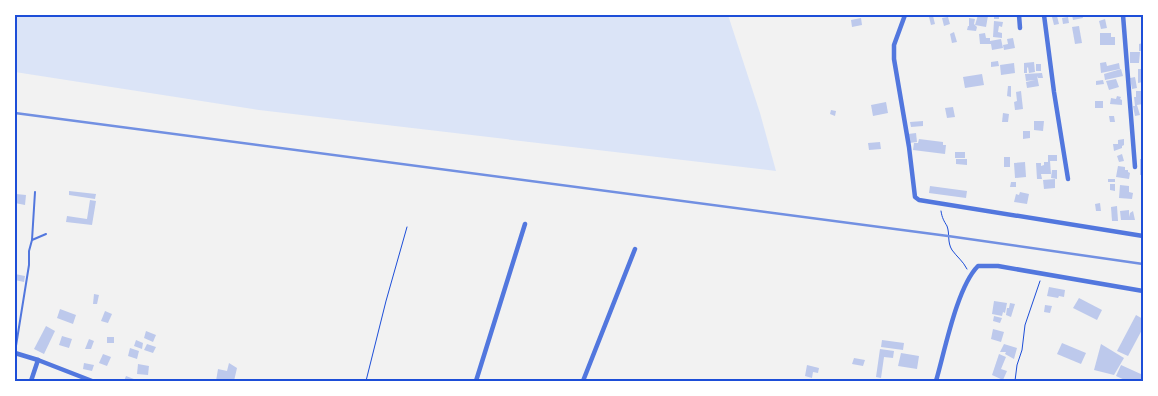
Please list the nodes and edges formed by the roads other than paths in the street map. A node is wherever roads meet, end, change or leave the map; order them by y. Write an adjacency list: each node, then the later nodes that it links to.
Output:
1 (905, 15): 11 (street)
2 (1019, 15): 5 (street)
3 (1044, 15): 7 (street)
4 (1123, 15): 6 (street)
5 (1020, 28)
6 (1135, 168)
7 (1068, 179)
8 (35, 192): 12 (lane)
9 (525, 224): 19 (street)
10 (46, 234): 12 (lane)
11 (1143, 236)
12 (32, 240): 15 (lane)
13 (635, 249): 20 (street)
14 (1143, 291): 21 (street)
15 (15, 352): 16 (street)
16 (38, 360): 17 (street); 18 (street)
17 (31, 381)
18 (92, 381)
19 (476, 381)
20 (584, 381)
21 (936, 381)

